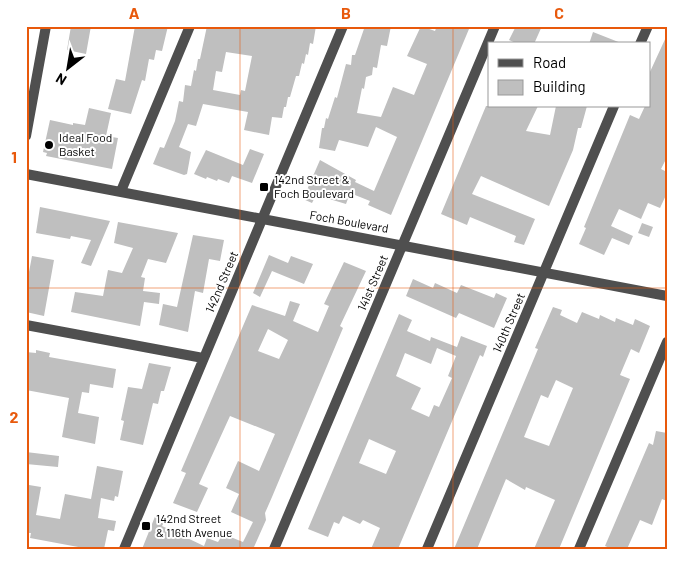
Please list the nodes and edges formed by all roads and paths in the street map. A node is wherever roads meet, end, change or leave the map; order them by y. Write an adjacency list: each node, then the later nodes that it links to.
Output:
1 (46, 26): 10 (street)
2 (190, 26): 12 (street)
3 (343, 26): 13 (street, 142nd Street)
4 (495, 26): 6 (street, 141st Street)
5 (648, 26): 7 (street)
6 (488, 42)
7 (641, 42)
8 (488, 43): 14 (street, 141st Street)
9 (613, 108): 15 (street, 140th Street)
10 (26, 136)
11 (26, 174): 12 (street, Foch Boulevard)
12 (121, 191): 13 (street, Foch Boulevard)
13 (262, 219): 14 (street, Foch Boulevard); 19 (street, 142nd Street)
14 (403, 245): 15 (street, Foch Boulevard); 21 (street, 141st Street)
15 (544, 272): 16 (street, Foch Boulevard); 22 (street, 140th Street)
16 (667, 296)
17 (26, 325): 19 (street)
18 (667, 342): 23 (street)
19 (203, 358): 20 (street, 142nd Street)
20 (124, 549)
21 (274, 549)
22 (427, 549)
23 (579, 549)

